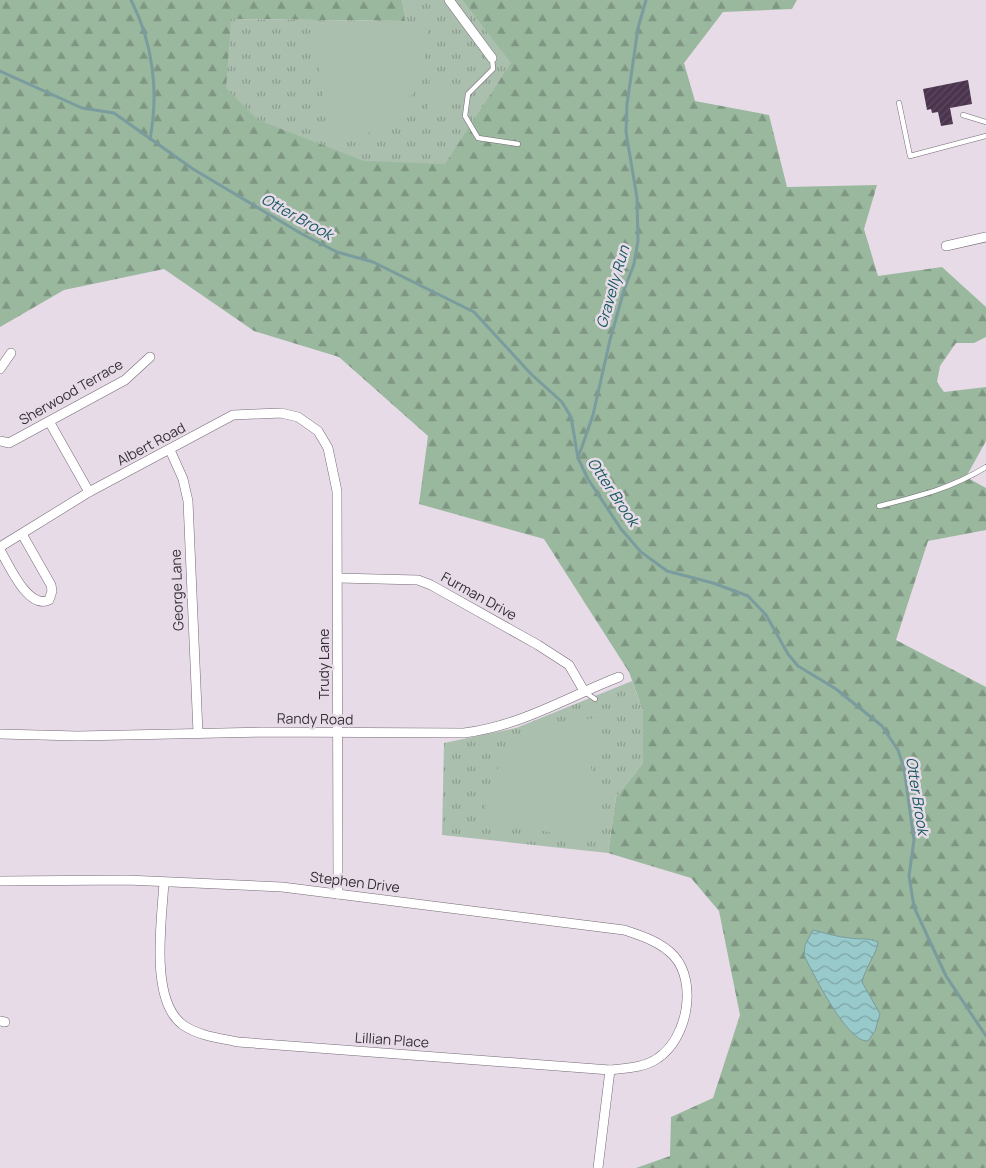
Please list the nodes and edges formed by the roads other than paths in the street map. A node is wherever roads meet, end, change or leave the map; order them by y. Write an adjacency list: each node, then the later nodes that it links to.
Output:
1 (449, 0): 2 (street)
2 (492, 58): 7 (lane)
3 (899, 103): 6 (lane)
4 (963, 114): 5 (lane)
5 (986, 122)
6 (986, 136)
7 (518, 144)
8 (986, 237): 9 (street)
9 (946, 246)
10 (11, 353): 12 (street)
11 (150, 357): 13 (street, Sherwood Terrace)
12 (0, 369)
13 (50, 423): 15 (street, Sherwood Terrace); 18 (street)
14 (321, 437): 16 (street, Albert Road); 22 (street, Trudy Lane)
15 (0, 442)
16 (170, 450): 18 (street, Albert Road); 26 (street, George Lane)
17 (986, 466): 19 (lane)
18 (89, 492): 20 (street, Albert Road)
19 (879, 506)
20 (22, 534): 21 (street, Albert Road); 21 (street)
21 (0, 548)
22 (338, 578): 24 (street, Furman Drive); 27 (street, Trudy Lane)
23 (619, 677): 24 (street, Randy Road)
24 (584, 691): 25 (lane); 27 (street, Randy Road)
25 (595, 699)
26 (198, 733): 27 (street, Randy Road); 28 (street, Randy Road)
27 (337, 733): 31 (street, Trudy Lane)
28 (0, 734)
29 (0, 880): 30 (street, Stephen Drive)
30 (164, 882): 31 (street, Stephen Drive); 33 (street, Lillian Place)
31 (338, 894): 32 (street, Stephen Drive)
32 (684, 977): 33 (street, Lillian Place)
33 (610, 1070): 34 (street)
34 (598, 1168)

